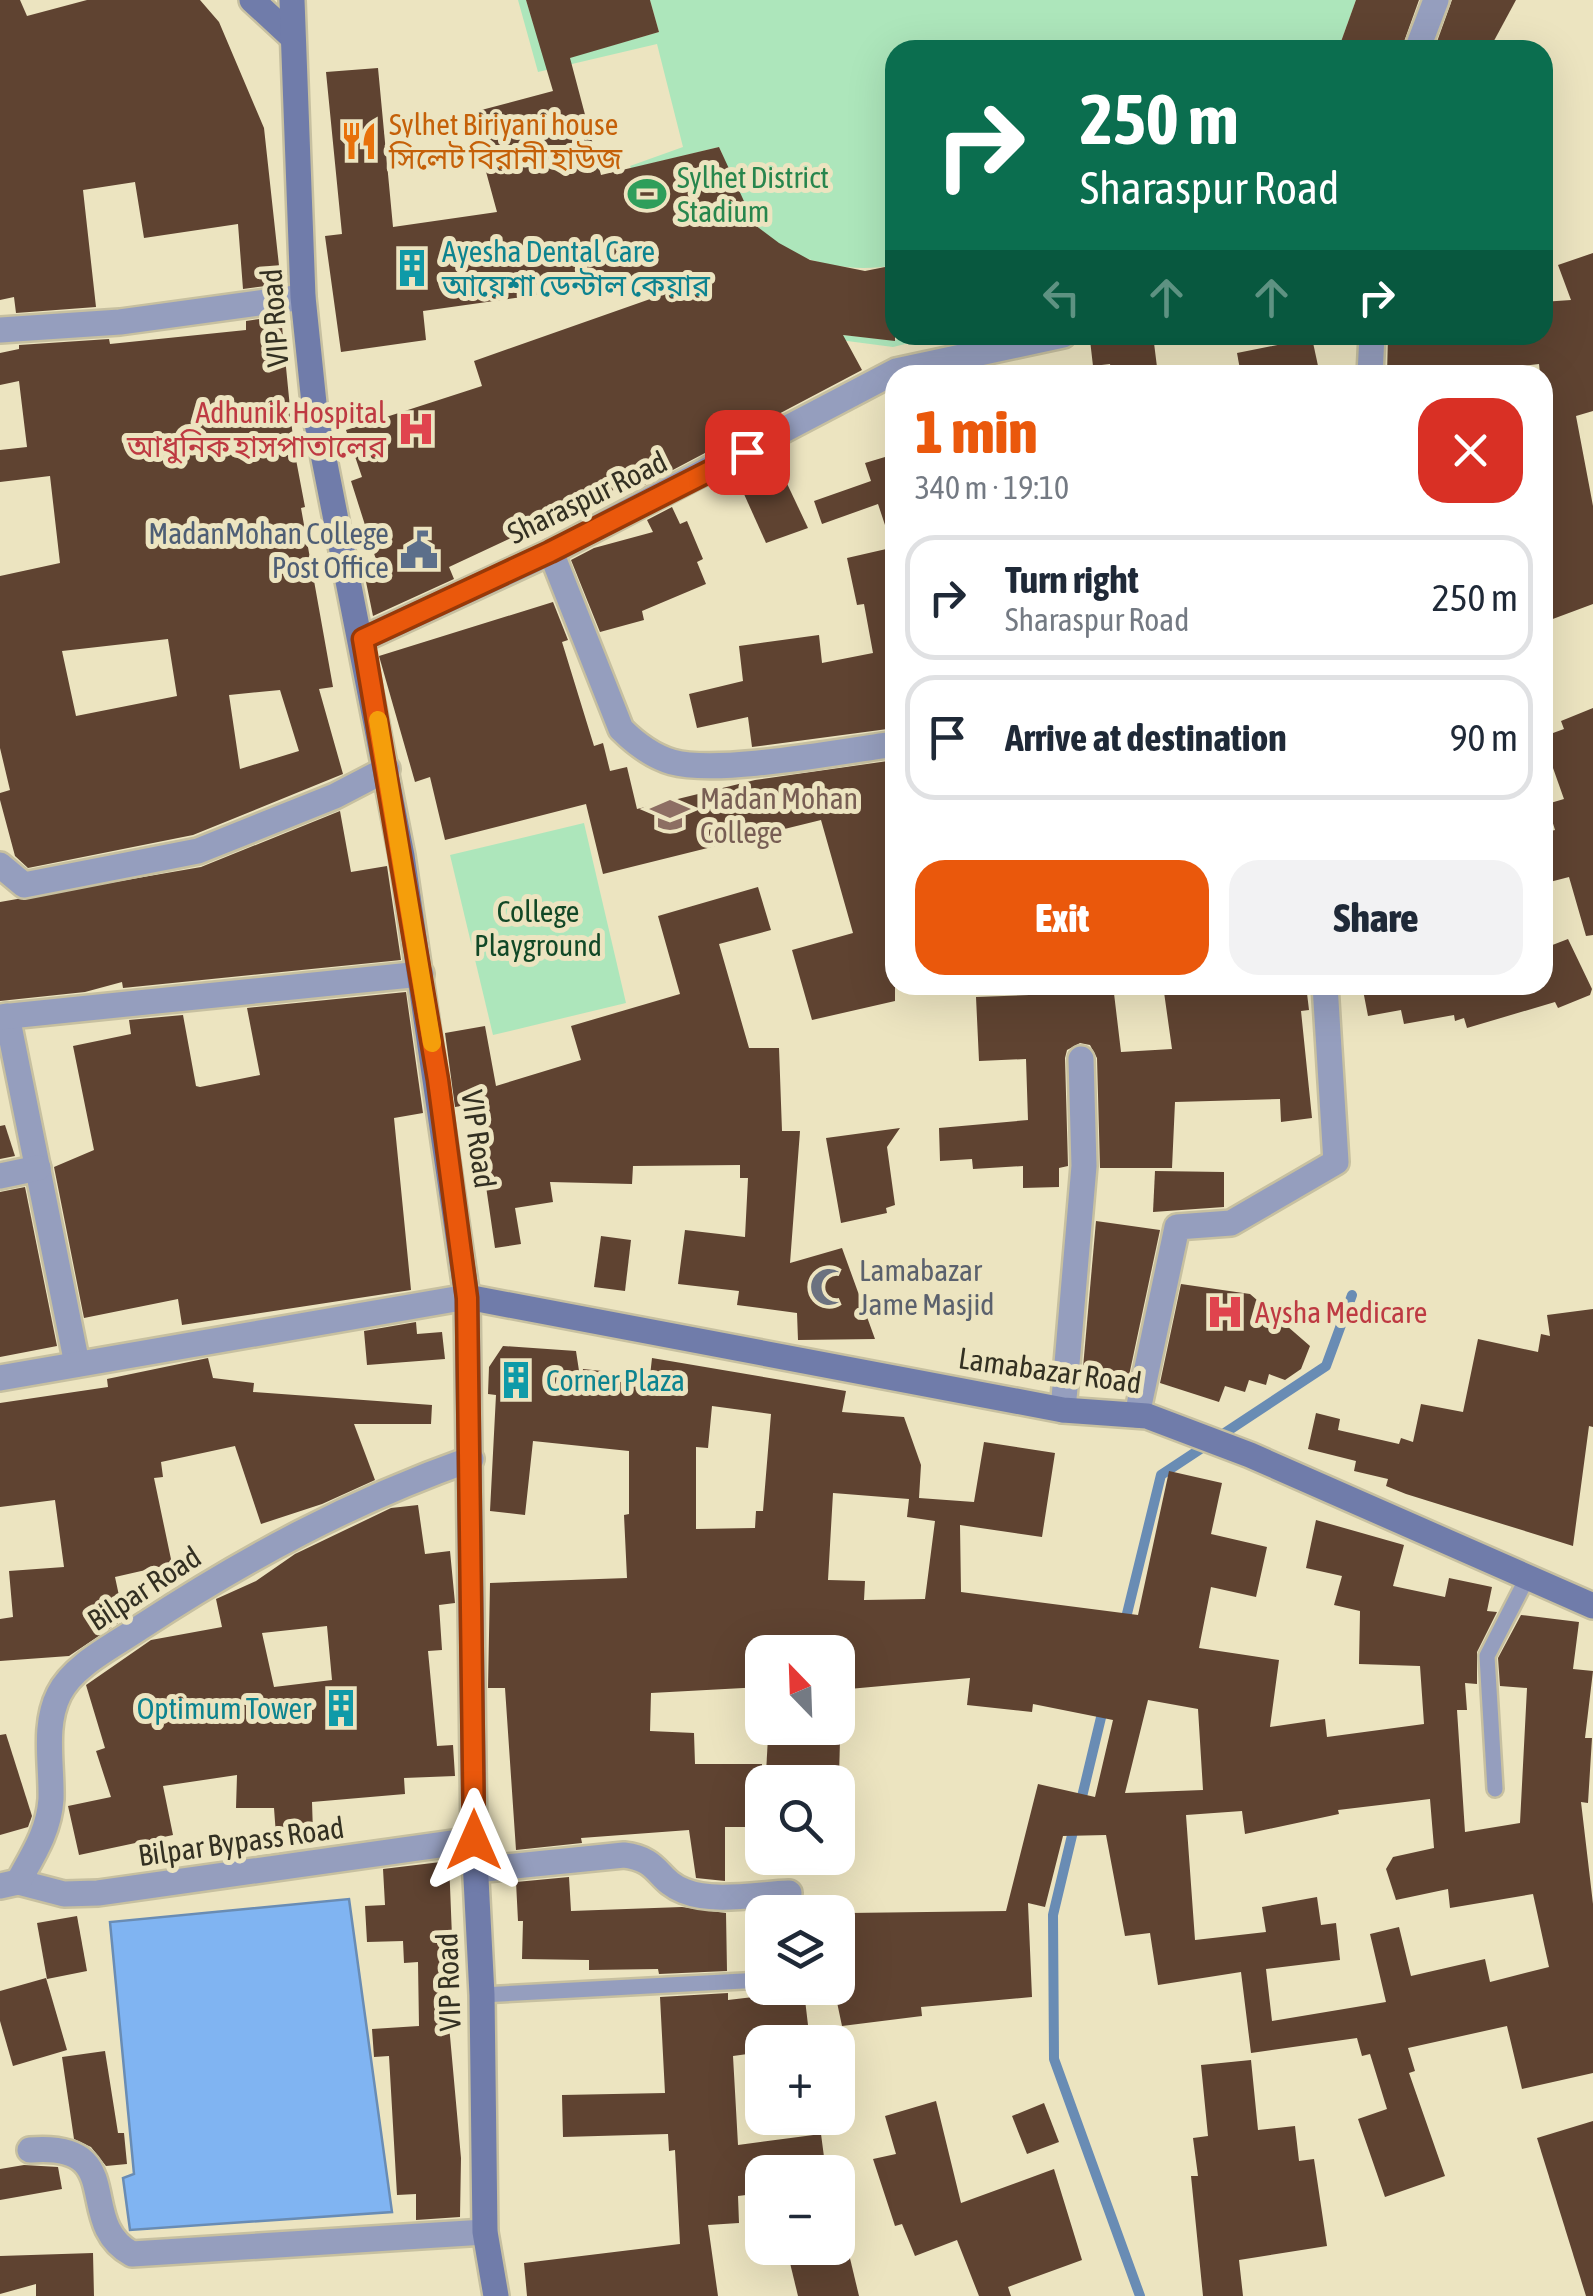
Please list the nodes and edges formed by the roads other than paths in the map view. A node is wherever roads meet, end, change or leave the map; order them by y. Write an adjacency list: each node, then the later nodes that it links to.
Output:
1 (252, 0): 4 (street)
2 (292, 0): 4 (street, VIP Road)
3 (1436, 0): 5 (street)
4 (291, 36): 6 (street, VIP Road)
5 (1421, 40)
6 (303, 297): 7 (street); 12 (street, VIP Road)
7 (0, 330)
8 (1017, 345): 9 (street, Sharaspur Road)
9 (924, 365)
10 (885, 377): 11 (street, Sharaspur Road)
11 (550, 552): 12 (street, Sharaspur Road); 13 (street)
12 (363, 639): 14 (street, VIP Road)
13 (885, 745)
14 (387, 769): 15 (street); 16 (street, VIP Road)
15 (0, 865)
16 (420, 974): 18 (street); 22 (street, VIP Road)
17 (1326, 995): 26 (street)
18 (4, 1017): 20 (street)
19 (1081, 1059): 25 (street)
20 (38, 1168): 21 (street); 23 (street)
21 (0, 1176)
22 (467, 1298): 23 (street); 25 (street, Lamabazar Road); 27 (street, VIP Road)
23 (77, 1364): 24 (street)
24 (0, 1378)
25 (1063, 1410): 26 (street, Lamabazar Road)
26 (1142, 1415): 28 (street, Lamabazar Road)
27 (471, 1458): 31 (street, VIP Road); 33 (street, Bilpar Road)
28 (1527, 1578): 29 (street, Lamabazar Road); 30 (lane)
29 (1593, 1606)
30 (1494, 1789)
31 (474, 1840): 32 (street, VIP Road); 33 (street, Bilpar Bypass Road)
32 (476, 1870): 34 (street); 36 (street, VIP Road)
33 (9, 1884)
34 (789, 1892)
35 (745, 1981): 36 (lane)
36 (482, 1995): 38 (street, VIP Road)
37 (30, 2150): 38 (street)
38 (485, 2232): 39 (street, VIP Road)
39 (496, 2296)

